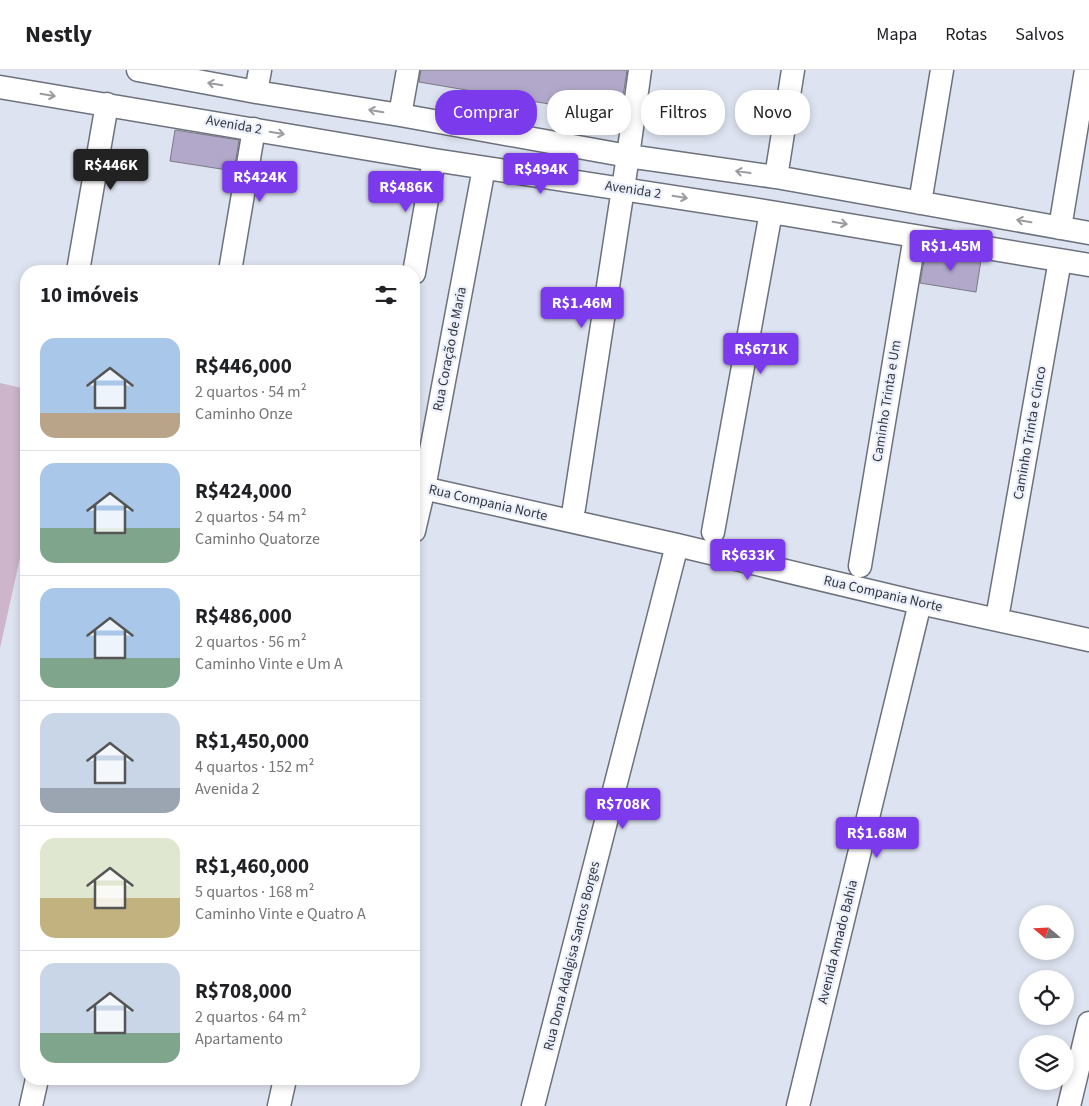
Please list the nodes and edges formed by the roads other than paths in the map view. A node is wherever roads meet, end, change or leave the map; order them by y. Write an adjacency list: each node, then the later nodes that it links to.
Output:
1 (138, 70): 9 (street, one-way to 1)
2 (260, 70): 9 (street)
3 (408, 70): 11 (street)
4 (640, 70): 13 (street)
5 (794, 70): 16 (street)
6 (942, 70): 18 (street)
7 (1086, 70): 20 (street)
8 (0, 87): 10 (street, Avenida 2, one-way to 10)
9 (256, 92): 11 (street, one-way to 9)
10 (107, 104): 12 (street, Avenida 2); 24 (street)
11 (400, 115): 13 (street)
12 (254, 129): 14 (street, Avenida 2, one-way to 14); 25 (street)
13 (628, 156): 16 (street, one-way to 13); 17 (street)
14 (434, 160): 15 (street, Avenida 2); 26 (street)
15 (484, 168): 17 (street, Avenida 2); 28 (street, Rua Coração de Maria)
16 (776, 177): 18 (street)
17 (623, 188): 19 (street, Avenida 2, one-way to 19); 30 (street)
18 (920, 203): 20 (street, one-way to 18)
19 (771, 212): 22 (street, Avenida 2, one-way to 22); 31 (street)
20 (1060, 228): 21 (street)
21 (1089, 233)
22 (915, 236): 23 (street, Avenida 2); 33 (street, Caminho Trinta e Um)
23 (1060, 260): 27 (street, Avenida 2); 35 (street, Caminho Trinta e Cinco)
24 (79, 265)
25 (231, 265)
26 (415, 265)
27 (1089, 265)
28 (420, 482)
29 (420, 487): 32 (street, Rua Compania Norte)
30 (574, 508)
31 (713, 532)
32 (677, 545): 34 (street, Rua Compania Norte); 42 (street, Rua Dona Adalgisa Santos Borges)
33 (860, 566)
34 (920, 603): 36 (street, Rua Compania Norte); 43 (street, Avenida Amado Bahia)
35 (999, 607)
36 (1089, 640)
37 (1089, 1024): 44 (street)
38 (36, 1085): 40 (street)
39 (284, 1085): 41 (street)
40 (31, 1106)
41 (279, 1106)
42 (533, 1106)
43 (798, 1106)
44 (1069, 1106)

